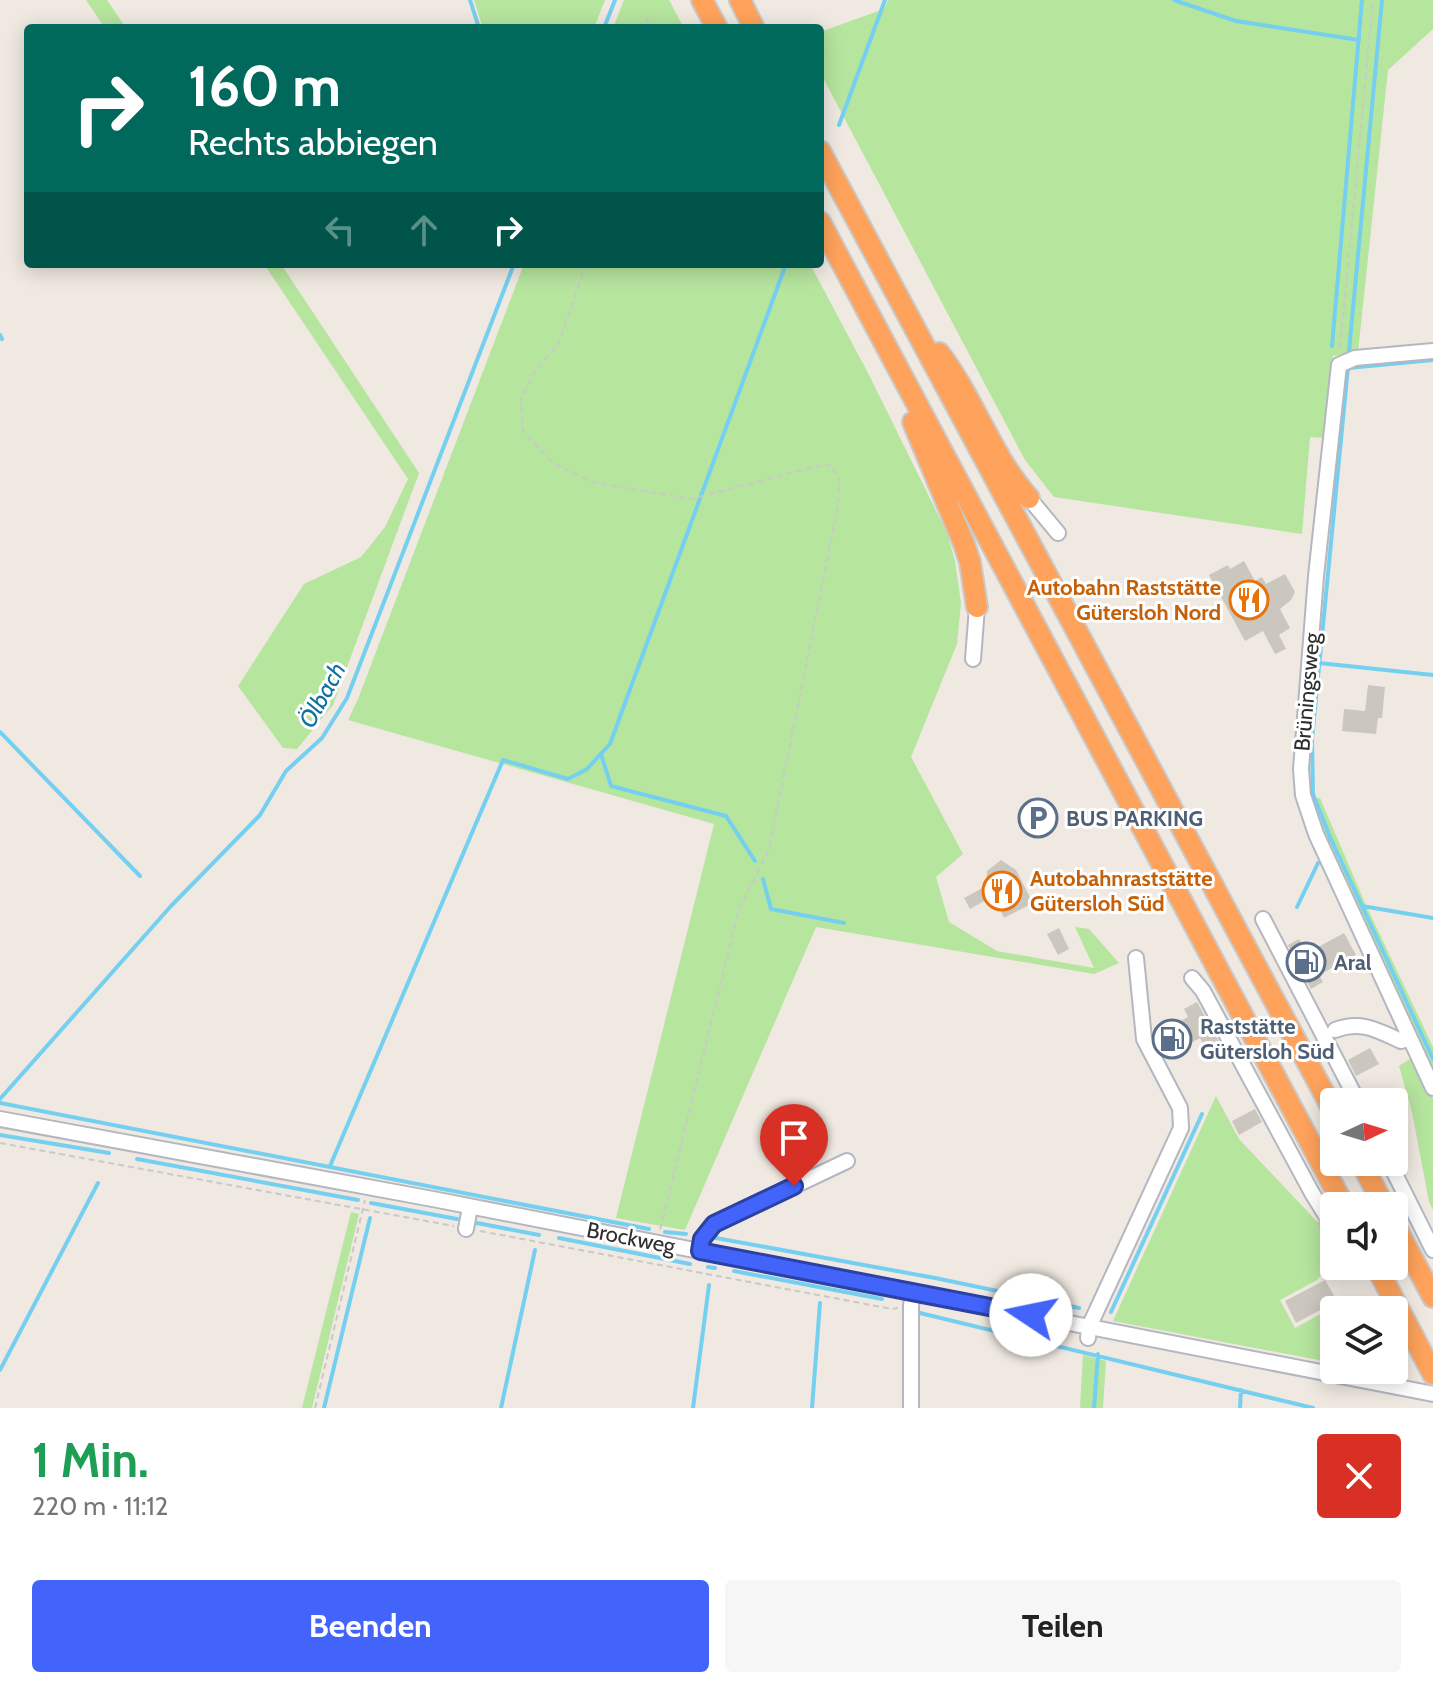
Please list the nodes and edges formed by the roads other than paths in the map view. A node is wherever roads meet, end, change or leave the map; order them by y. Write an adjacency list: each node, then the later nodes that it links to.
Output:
1 (702, 0): 3 (highway)
2 (740, 0): 4 (highway)
3 (715, 24)
4 (752, 24)
5 (824, 159): 7 (highway)
6 (824, 230): 8 (highway)
7 (908, 317): 10 (highway); 19 (highway)
8 (879, 333): 12 (highway); 25 (highway)
9 (1433, 351): 18 (street, Brüningsweg)
10 (1029, 498): 11 (street)
11 (1058, 533)
12 (977, 612): 13 (street)
13 (977, 654)
14 (1263, 919): 20 (street)
15 (1136, 958): 35 (street)
16 (1192, 978): 26 (street)
17 (1335, 1030): 18 (street)
18 (1410, 1038): 21 (street, Brüningsweg)
19 (1321, 1088)
20 (1351, 1088)
21 (1433, 1088)
22 (0, 1119): 27 (street, Brockweg)
23 (847, 1161): 31 (street)
24 (1396, 1176): 30 (street)
25 (1337, 1192)
26 (1320, 1206)
27 (470, 1207): 28 (street); 31 (street, Brockweg)
28 (466, 1229)
29 (1408, 1250): 34 (highway)
30 (1433, 1250)
31 (700, 1251): 33 (street, Brockweg)
32 (1383, 1280): 37 (highway)
33 (913, 1292): 35 (street, Brockweg); 40 (street)
34 (1433, 1297)
35 (1089, 1332): 39 (street, Brockweg)
36 (1408, 1346): 38 (highway)
37 (1433, 1374)
38 (1433, 1386)
39 (1433, 1394)
40 (911, 1408)

